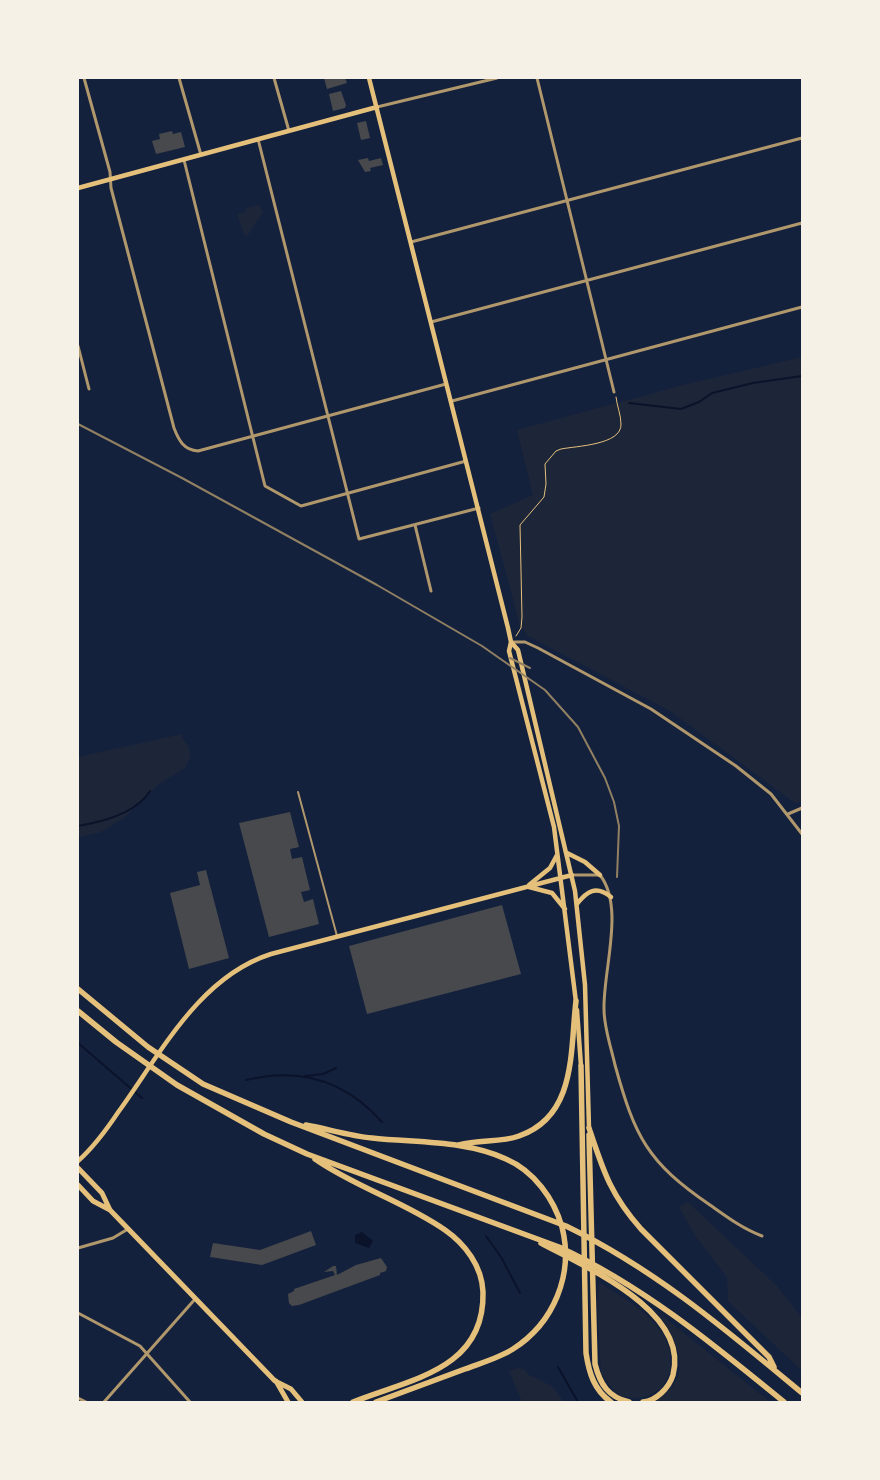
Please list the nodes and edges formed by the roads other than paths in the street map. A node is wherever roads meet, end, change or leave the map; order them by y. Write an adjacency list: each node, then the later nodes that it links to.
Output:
1 (84, 78): 13 (street)
2 (179, 78): 11 (street)
3 (274, 78): 8 (street)
4 (369, 78): 7 (main road)
5 (497, 78): 7 (street)
6 (536, 78): 15 (street)
7 (377, 107): 8 (main road); 17 (main road)
8 (289, 131): 10 (main road)
9 (802, 138): 15 (street)
10 (258, 139): 11 (main road); 27 (street)
11 (201, 155): 12 (main road)
12 (184, 160): 13 (main road); 28 (street)
13 (111, 180): 14 (main road); 28 (street)
14 (78, 188)
15 (568, 200): 17 (street); 18 (street)
16 (802, 223): 18 (street)
17 (411, 242): 20 (main road)
18 (588, 280): 20 (street); 22 (street)
19 (802, 307): 22 (street)
20 (431, 322): 23 (main road)
21 (78, 346): 24 (street)
22 (606, 359): 25 (street); 26 (street)
23 (447, 384): 26 (main road); 27 (street)
24 (89, 389)
25 (614, 392)
26 (452, 401): 29 (main road)
27 (327, 417): 28 (street); 30 (street)
28 (253, 437): 30 (street)
29 (467, 461): 30 (street); 31 (main road)
30 (347, 492): 32 (street)
31 (479, 508): 32 (street); 34 (main road)
32 (415, 525): 33 (street)
33 (431, 591)
34 (512, 642): 37 (street); 39 (main road); 40 (main road)
35 (298, 792): 48 (lane)
36 (802, 808): 37 (street)
37 (788, 814): 38 (street)
38 (802, 834)
39 (558, 853): 43 (main road); 44 (main road)
40 (567, 853): 41 (main road); 42 (main road)
41 (572, 875): 42 (street); 43 (main road); 46 (main road)
42 (600, 875): 45 (street)
43 (562, 878): 44 (main road); 47 (main road)
44 (527, 886): 47 (main road); 48 (main road)
45 (611, 897): 46 (main road); 63 (street)
46 (577, 904): 54 (main road)
47 (567, 916): 50 (main road)
48 (337, 936): 57 (main road)
49 (78, 988): 53 (highway)
50 (576, 1001): 52 (main road); 55 (highway)
51 (78, 1011): 56 (highway)
52 (581, 1066): 65 (highway)
53 (290, 1122): 55 (highway); 69 (highway)
54 (589, 1128): 65 (highway); 69 (highway)
55 (458, 1145): 79 (highway)
56 (307, 1154): 62 (highway); 78 (highway)
57 (78, 1161)
58 (78, 1168): 60 (main road)
59 (78, 1185): 60 (main road)
60 (110, 1210): 61 (main road)
61 (128, 1228): 64 (street); 66 (main road)
62 (519, 1232): 82 (highway); 83 (highway)
63 (762, 1236)
64 (78, 1248)
65 (588, 1291): 80 (highway); 81 (highway)
66 (196, 1298): 68 (street); 70 (main road)
67 (78, 1313): 68 (street)
68 (146, 1354): 74 (street); 75 (street)
69 (776, 1371): 71 (highway)
70 (276, 1381): 76 (main road); 77 (main road)
71 (802, 1392)
72 (78, 1398): 73 (street)
73 (86, 1402)
74 (104, 1402)
75 (190, 1402)
76 (288, 1402)
77 (302, 1402)
78 (353, 1402)
79 (376, 1402)
80 (611, 1402)
81 (629, 1402)
82 (643, 1402)
83 (784, 1402)

